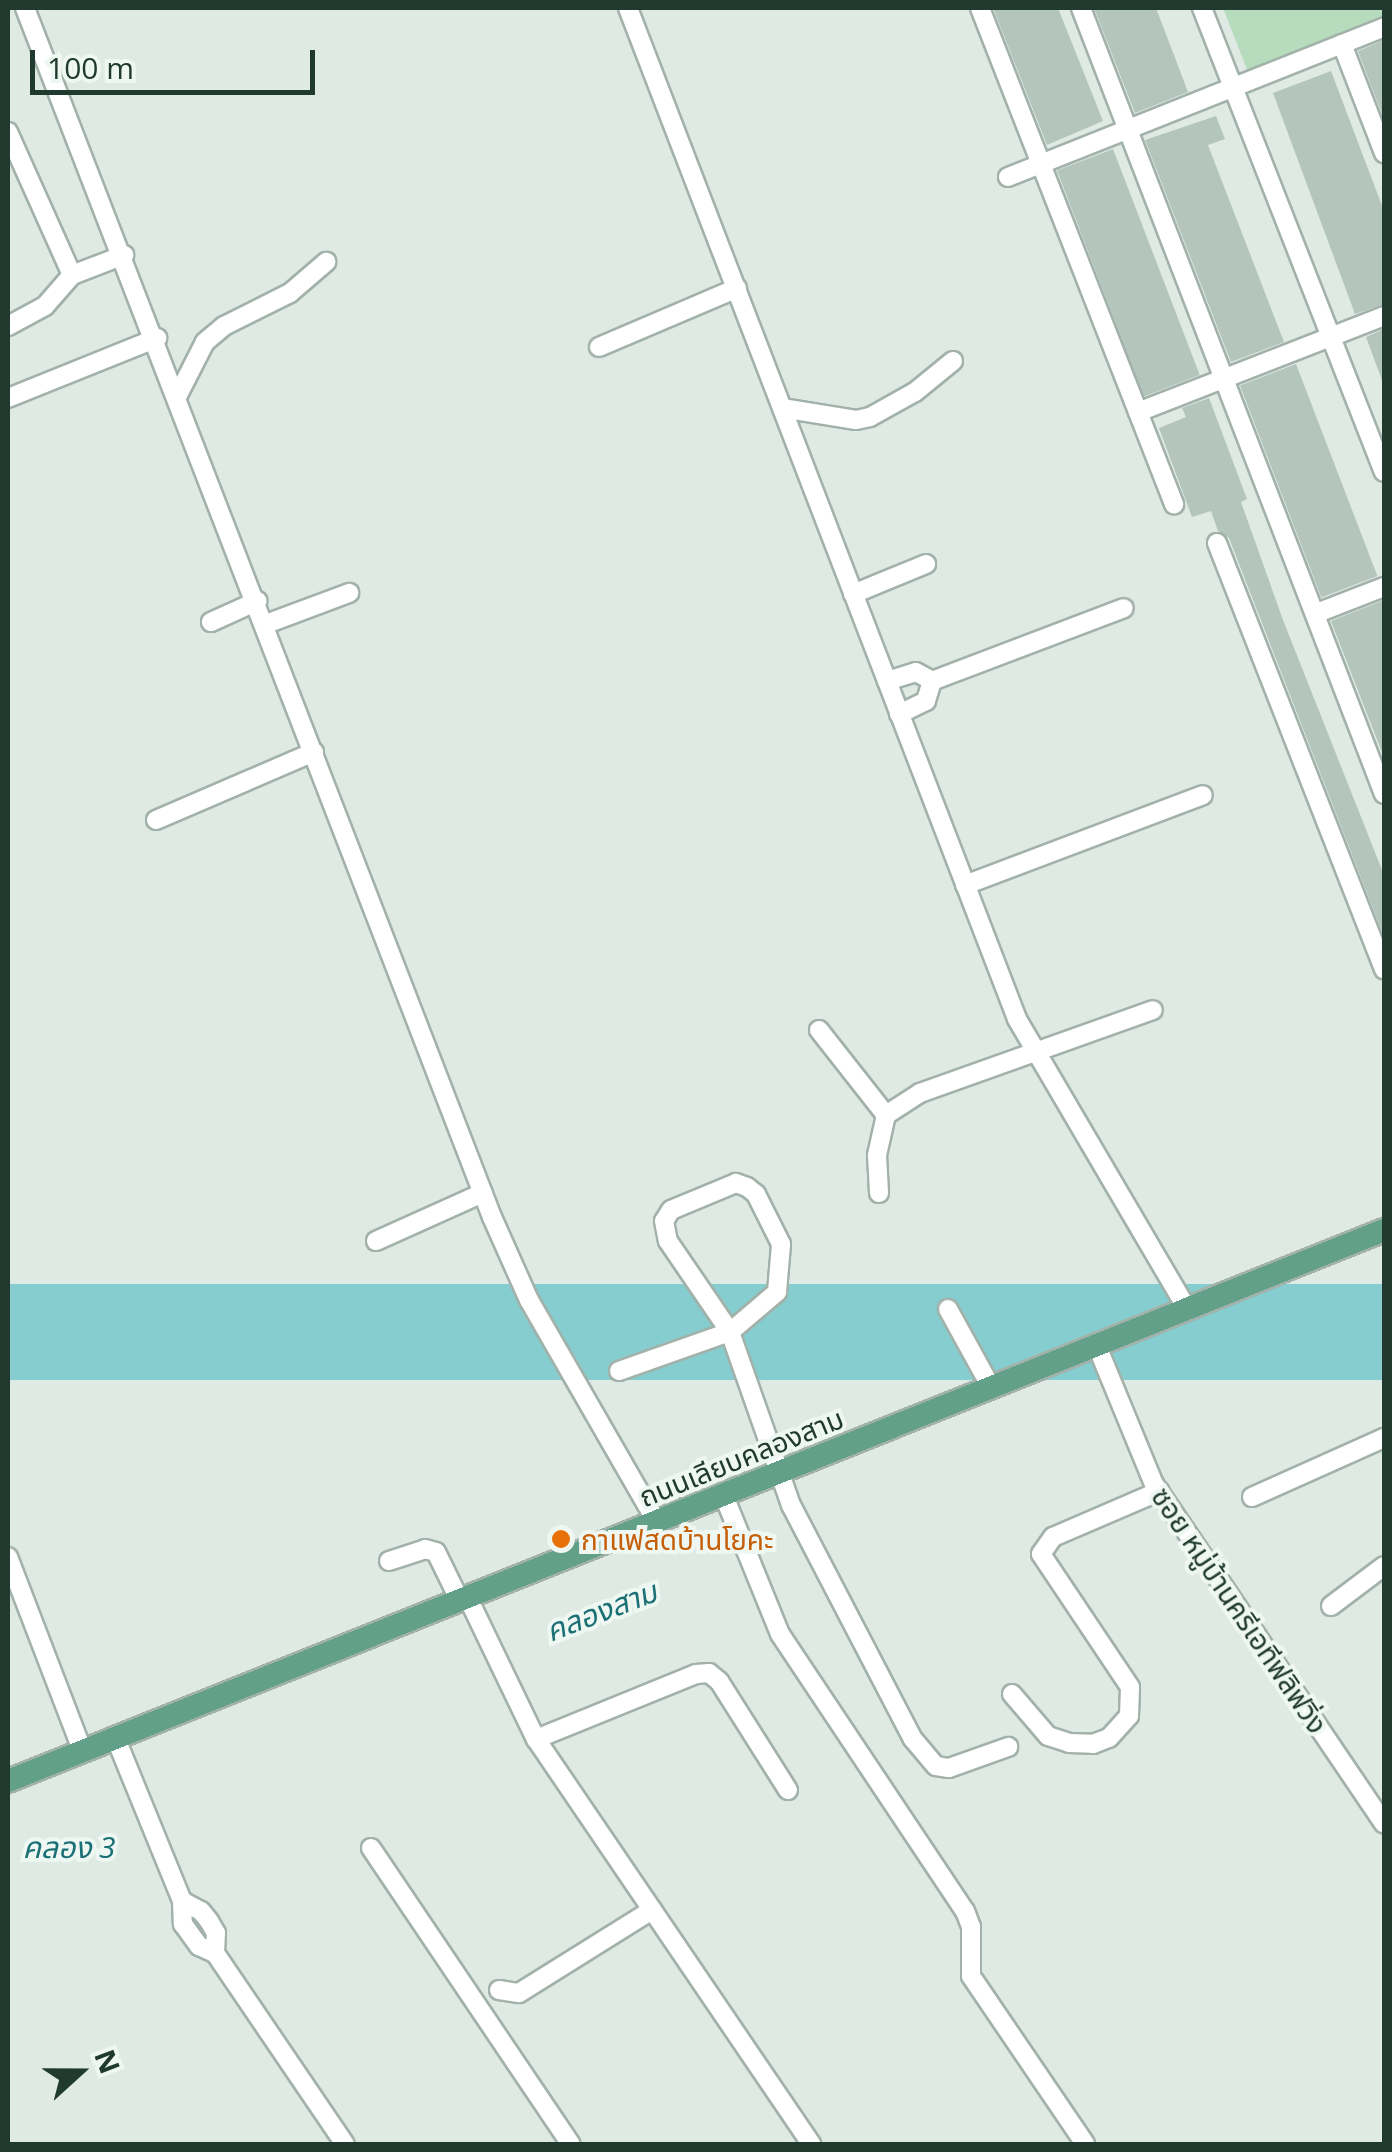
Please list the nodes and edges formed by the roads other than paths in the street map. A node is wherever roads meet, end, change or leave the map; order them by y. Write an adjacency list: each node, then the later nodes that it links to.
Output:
1 (25, 8): 14 (street)
2 (628, 8): 17 (street)
3 (980, 8): 12 (street)
4 (1081, 8): 9 (street)
5 (1202, 8): 8 (street)
6 (1384, 27): 7 (street)
7 (1342, 44): 8 (street); 11 (street)
8 (1234, 87): 9 (street); 20 (street)
9 (1128, 129): 12 (street); 24 (street)
10 (8, 132): 16 (street)
11 (1384, 153)
12 (1041, 164): 13 (street); 28 (street)
13 (1008, 177)
14 (124, 255): 16 (street); 21 (street)
15 (326, 262): 25 (street)
16 (72, 275): 19 (street)
17 (737, 288): 22 (street); 27 (street)
18 (1384, 316): 20 (street)
19 (8, 326)
20 (1332, 337): 24 (street); 29 (street)
21 (157, 338): 25 (street); 26 (street)
22 (599, 347)
23 (953, 360): 27 (street)
24 (1225, 378): 28 (street); 38 (street)
25 (178, 395): 36 (street)
26 (8, 398)
27 (782, 408): 35 (street)
28 (1138, 412): 30 (street)
29 (1384, 472)
30 (1174, 504)
31 (1218, 543): 49 (street)
32 (926, 564): 35 (street)
33 (1384, 587): 38 (street)
34 (349, 592): 40 (street)
35 (853, 594): 41 (street)
36 (257, 601): 39 (street); 40 (street)
37 (1124, 608): 42 (street)
38 (1317, 614): 46 (street)
39 (211, 622)
40 (266, 624): 44 (street)
41 (887, 681): 42 (street); 43 (street)
42 (932, 681): 43 (street)
43 (899, 714): 48 (street)
44 (314, 752): 47 (street); 54 (street)
45 (1203, 794): 48 (street)
46 (1384, 794)
47 (156, 820)
48 (965, 885): 52 (street)
49 (1384, 970)
50 (1153, 1010): 52 (street)
51 (818, 1030): 53 (street)
52 (1034, 1054): 53 (street); 59 (street)
53 (886, 1115): 55 (street)
54 (483, 1193): 57 (street); 69 (street)
55 (880, 1193)
56 (1384, 1230): 59 (main road, ถนนเลียบคลองสาม)
57 (376, 1241)
58 (948, 1309): 63 (street)
59 (1188, 1310): 61 (main road, ถนนเลียบคลองสาม)
60 (730, 1332): 60 (street); 62 (street); 65 (street)
61 (1097, 1346): 63 (main road, ถนนเลียบคลองสาม); 66 (street, ซอย หมู่บ้านครีเอทีฟลิฟวิ่ง)
62 (620, 1371)
63 (992, 1389): 65 (main road, ถนนเลียบคลองสาม)
64 (1384, 1438): 68 (street)
65 (782, 1472): 67 (main road, ถนนเลียบคลองสาม); 78 (street)
66 (1157, 1488): 75 (street); 82 (street, ซอย หมู่บ้านครีเอทีฟลิฟวิ่ง)
67 (724, 1496): 69 (main road, ถนนเลียบคลองสาม); 89 (street)
68 (1252, 1497)
69 (657, 1522): 73 (main road, ถนนเลียบคลองสาม)
70 (8, 1557): 79 (street)
71 (389, 1561): 73 (street)
72 (1380, 1562): 74 (street)
73 (464, 1600): 76 (street); 77 (main road, ถนนเลียบคลองสาม)
74 (1331, 1606)
75 (1012, 1694)
76 (534, 1734): 81 (street); 84 (street)
77 (119, 1746): 79 (main road, ถนนเลียบคลองสาม); 86 (street)
78 (1008, 1747)
79 (82, 1752): 80 (main road, ถนนเลียบคลองสาม)
80 (8, 1782)
81 (788, 1790)
82 (1384, 1824)
83 (370, 1848): 87 (street)
84 (652, 1910): 85 (street); 88 (street)
85 (498, 1990)
86 (345, 2144)
87 (571, 2144)
88 (811, 2144)
89 (1085, 2144)

